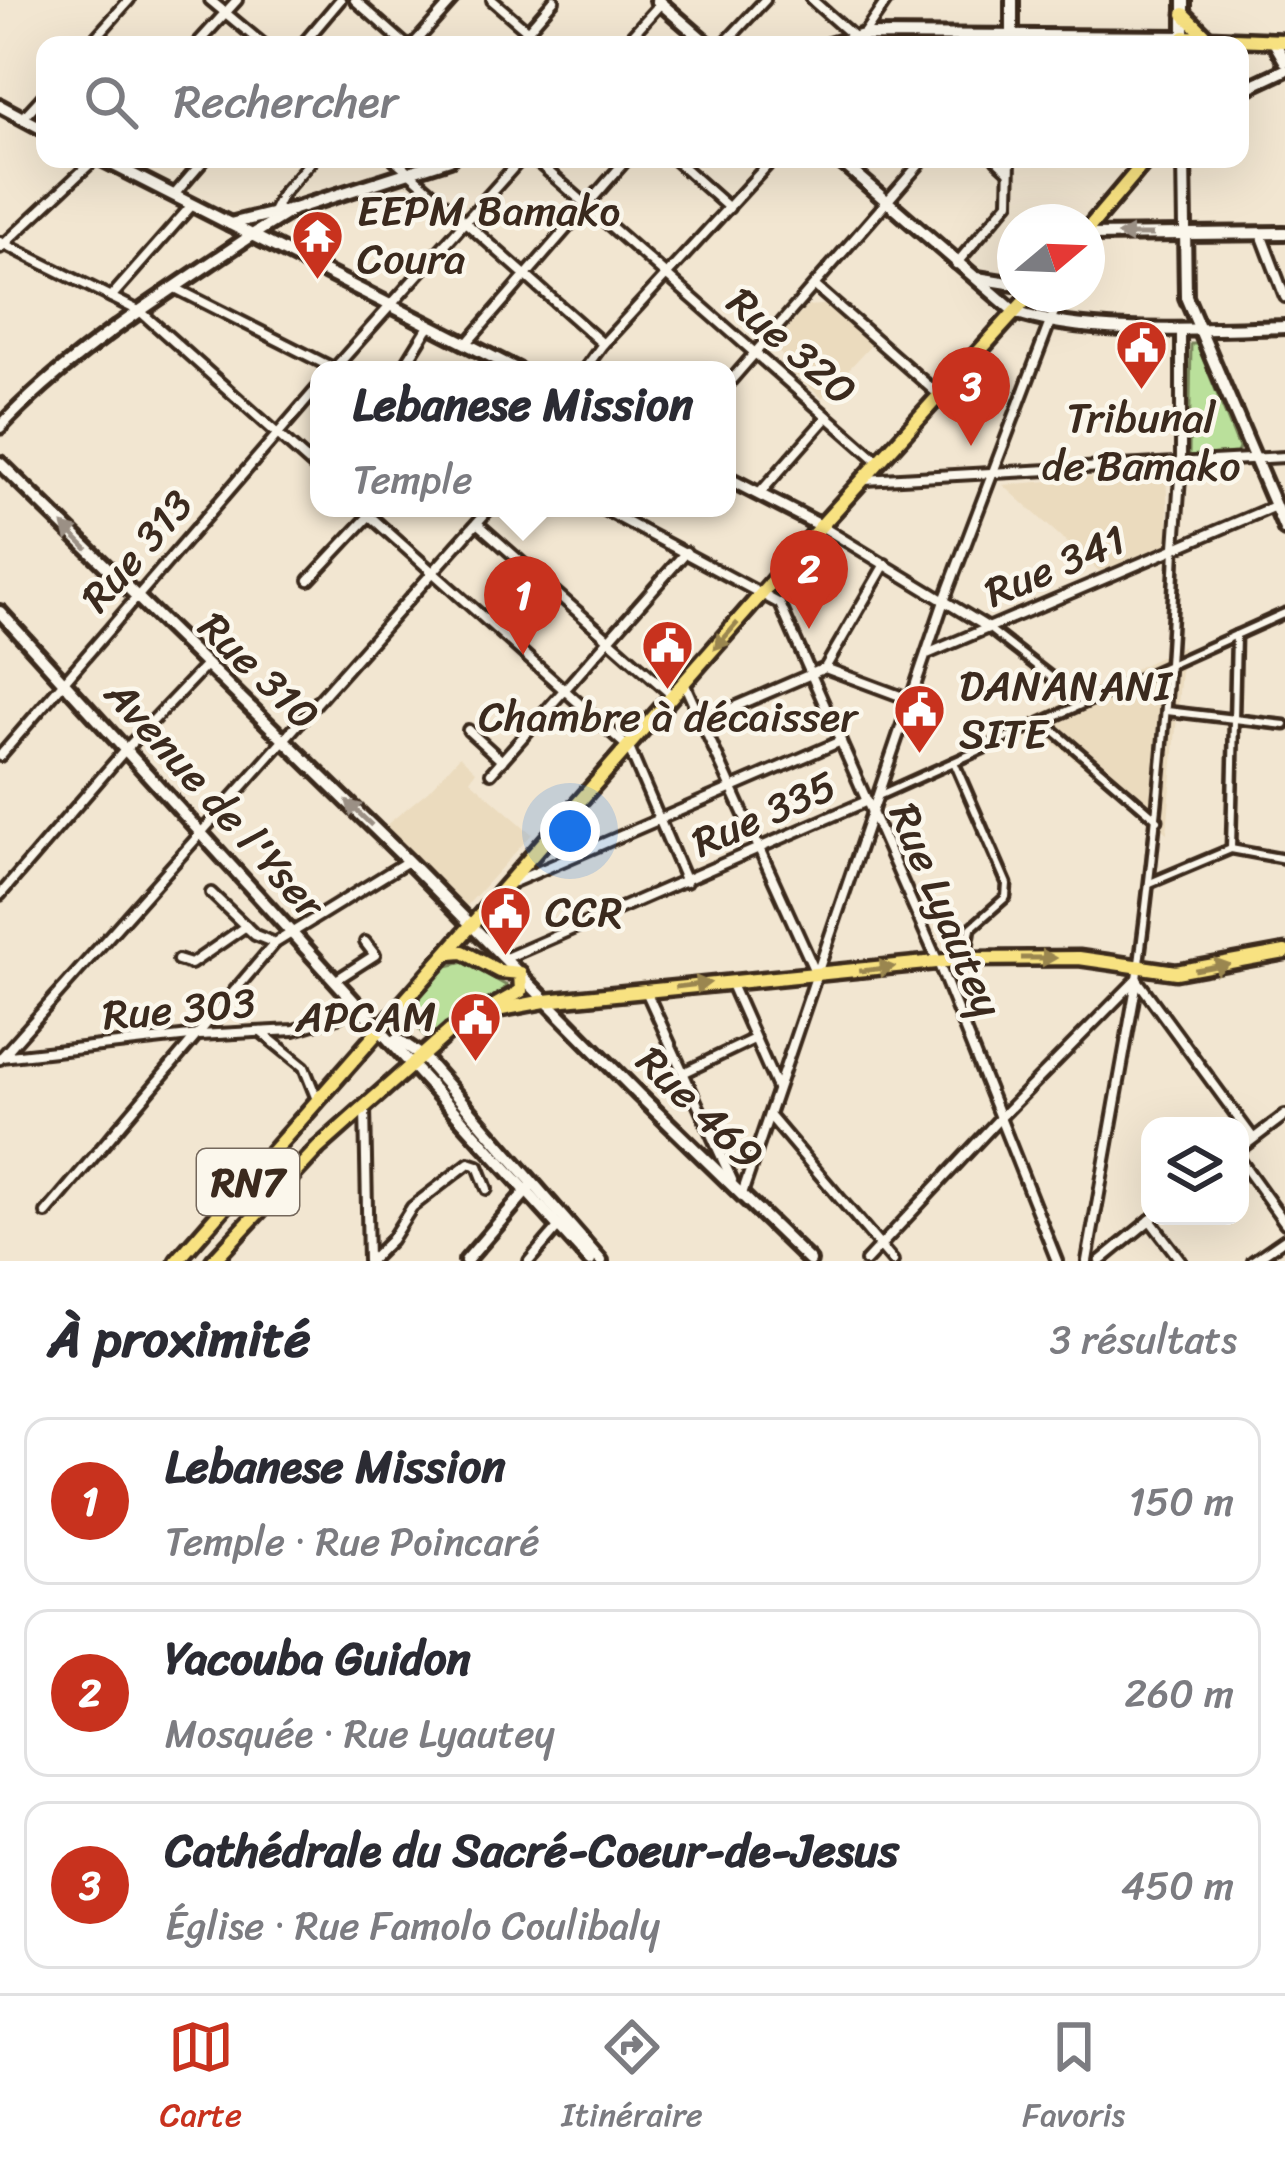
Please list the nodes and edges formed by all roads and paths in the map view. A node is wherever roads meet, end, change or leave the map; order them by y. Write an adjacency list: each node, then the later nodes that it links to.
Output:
1 (128, 0): 17 (street)
2 (210, 0): 15 (street)
3 (237, 0): 15 (street)
4 (340, 0): 20 (street)
5 (355, 0): 21 (street)
6 (453, 0): 22 (street)
7 (492, 0): 16 (street)
8 (554, 0): 16 (street)
9 (765, 0): 27 (street)
10 (812, 0): 28 (street)
11 (887, 0): 29 (street)
12 (1012, 0): 30 (street)
13 (660, 1): 25 (street); 26 (street)
14 (1184, 7): 31 (main road); 32 (street)
15 (225, 13): 18 (street); 19 (street)
16 (527, 31): 23 (street); 24 (street)
17 (96, 36)
18 (204, 36)
19 (253, 36)
20 (310, 36)
21 (398, 36)
22 (418, 36)
23 (523, 36)
24 (533, 36)
25 (631, 36)
26 (699, 36)
27 (731, 36)
28 (854, 36)
29 (863, 36)
30 (1012, 36)
31 (1193, 36)
32 (1193, 36)
33 (1249, 40): 34 (main road)
34 (1279, 40): 35 (street)
35 (1285, 61)
36 (1285, 70): 37 (street)
37 (1249, 87)
38 (36, 104): 40 (street)
39 (0, 106): 40 (street)
40 (23, 118): 41 (street)
41 (36, 125)
42 (88, 168): 76 (street)
43 (117, 168): 62 (street)
44 (197, 168): 62 (street)
45 (305, 168): 68 (street)
46 (404, 168): 60 (street)
47 (412, 168): 60 (street)
48 (422, 168): 60 (street)
49 (513, 168): 69 (street)
50 (544, 168): 65 (street, Rue 320)
51 (619, 168): 65 (street)
52 (684, 168): 66 (street)
53 (765, 168): 66 (street)
54 (848, 168): 63 (street)
55 (916, 168): 63 (street)
56 (1006, 168): 61 (street)
57 (1010, 168): 61 (street)
58 (1140, 168): 67 (main road)
59 (1184, 168): 75 (street)
60 (409, 172): 68 (street); 69 (street)
61 (1010, 172): 77 (street)
62 (174, 195): 64 (street)
63 (887, 202): 77 (street); 82 (street)
64 (192, 205): 70 (street); 84 (street)
65 (586, 205): 78 (street); 79 (street, Rue 320)
66 (729, 208): 79 (street)
67 (1105, 211)
68 (271, 218): 70 (street); 74 (street)
69 (465, 223): 78 (street); 87 (street)
70 (230, 224): 74 (street)
71 (1285, 232): 73 (street)
72 (1105, 234): 75 (street, one-way to 72)
73 (1261, 234): 75 (street); 86 (street)
74 (252, 235): 83 (street); 87 (street)
75 (1183, 241): 95 (street)
76 (2, 244): 84 (street)
77 (956, 264): 80 (street)
78 (522, 275): 96 (street); 97 (street)
79 (667, 276): 97 (street); 98 (street, Rue 320)
80 (972, 277): 81 (street); 85 (street)
81 (997, 281)
82 (815, 286): 98 (street); 105 (street)
83 (176, 288): 88 (street); 99 (street)
84 (111, 296): 88 (street)
85 (997, 297)
86 (1285, 297)
87 (391, 307): 92 (street); 100 (street)
88 (141, 312): 108 (street); 109 (street)
89 (1015, 312): 91 (street); 105 (main road, RN7)
90 (1052, 312): 91 (street)
91 (1047, 323): 94 (street); 116 (street)
92 (429, 326): 96 (street); 101 (street)
93 (1285, 327): 95 (street)
94 (1181, 328): 95 (street); 115 (street)
95 (1199, 329): 110 (street)
96 (466, 344): 102 (street)
97 (603, 344): 103 (street)
98 (754, 354): 104 (street); 107 (street, Rue 320)
99 (317, 361)
100 (342, 361)
101 (408, 361)
102 (500, 361)
103 (591, 361)
104 (736, 375)
105 (939, 395): 112 (main road, RN7)
106 (310, 396): 109 (street, Rue 313)
107 (827, 417): 112 (street, Rue 320); 119 (street)
108 (0, 427)
109 (277, 434): 114 (street); 134 (street, Rue 313)
110 (1257, 458): 111 (street); 115 (street); 120 (street)
111 (1285, 458)
112 (878, 461): 117 (main road, RN7)
113 (0, 463): 134 (street, Rue 310, one-way to 113)
114 (310, 463)
115 (1180, 464): 116 (street); 128 (street)
116 (990, 474): 117 (street); 135 (street)
117 (862, 480): 126 (main road, RN7)
118 (736, 482): 119 (street)
119 (760, 494): 126 (street)
120 (1275, 506): 127 (street); 128 (street, Rue 341)
121 (367, 517): 132 (street)
122 (371, 517): 131 (street)
123 (482, 517): 125 (street)
124 (618, 517): 129 (street)
125 (477, 523): 131 (street); 140 (street)
126 (821, 526): 130 (street); 133 (main road, RN7)
127 (1285, 529)
128 (1175, 547): 138 (street, Rue 341); 142 (street)
129 (686, 552): 133 (street); 140 (street)
130 (885, 565): 135 (street); 144 (street)
131 (433, 572): 148 (street); 158 (street)
132 (309, 580)
133 (764, 592): 145 (street, Rue Lyautey); 147 (main road, RN7, one-way to 147)
134 (136, 597): 143 (street, Rue 310); 146 (street, Rue 313)
135 (944, 601): 138 (street); 141 (street)
136 (0, 612): 146 (street, Avenue de l'Yser)
137 (1285, 613): 139 (street, Rue 335)
138 (988, 628): 141 (street, Rue 341); 151 (street)
139 (1236, 635): 142 (street, Rue 335); 153 (street)
140 (610, 640): 148 (street); 149 (street)
141 (926, 655): 150 (street)
142 (1171, 662): 151 (street, Rue 335); 152 (street)
143 (206, 665): 158 (street, Rue 310); 161 (street)
144 (825, 668): 145 (street); 150 (street)
145 (812, 674): 154 (street); 159 (street, Rue Lyautey)
146 (64, 683): 161 (street, Avenue de l'Yser); 162 (street, Rue 313)
147 (684, 683): 149 (main road, RN7); 154 (street)
148 (566, 691): 160 (street); 163 (street)
149 (673, 695): 160 (main road, RN7)
150 (911, 700): 167 (street)
151 (1084, 703): 155 (street, Rue 335)
152 (1167, 711): 153 (street); 171 (street)
153 (1235, 721): 156 (street); 174 (street)
154 (702, 722): 166 (street)
155 (1044, 722): 164 (street, Rue 335); 171 (street)
156 (1285, 725)
157 (468, 730): 163 (street)
158 (282, 740): 172 (street); 176 (street, Rue 310, one-way to 158)
159 (841, 741): 166 (street); 168 (street, Rue Lyautey)
160 (629, 748): 170 (street); 179 (main road, RN7)
161 (125, 750): 172 (street, Avenue de l'Yser); 181 (street)
162 (0, 756)
163 (502, 761): 165 (street)
164 (954, 762): 167 (street, Rue 335); 190 (street)
165 (491, 773)
166 (732, 788): 170 (street); 173 (street)
167 (878, 796): 168 (street, Rue 335); 169 (street)
168 (867, 801): 169 (street, Rue Lyautey); 173 (street, Rue 335)
169 (872, 812): 192 (street, Rue Lyautey); 195 (street)
170 (659, 819): 177 (street); 179 (street)
171 (1158, 820): 178 (street)
172 (201, 833): 184 (street, Avenue de l'Yser); 206 (street)
173 (759, 849): 177 (street, Rue 335); 195 (street)
174 (1231, 849): 175 (street); 178 (street)
175 (1285, 859)
176 (408, 861): 182 (street, Rue 310); 184 (street)
177 (686, 882): 189 (street, Rue 335)
178 (1150, 884): 194 (street)
179 (507, 885): 182 (main road, RN7)
180 (211, 893): 183 (street)
181 (0, 896)
182 (472, 925): 188 (main road, RN7); 189 (street, Rue 310)
183 (246, 926): 186 (street); 191 (street)
184 (291, 932): 186 (street); 196 (street, Avenue de l'Yser)
185 (365, 942): 196 (street)
186 (275, 943): 204 (street)
187 (1285, 952): 194 (main road, one-way to 187)
188 (450, 953): 193 (main road); 202 (main road, RN7)
189 (506, 958): 193 (street, Rue 469)
190 (966, 959): 192 (main road); 194 (main road, one-way to 194)
191 (178, 960)
192 (938, 962): 195 (main road, one-way to 192); 214 (street, Rue Lyautey)
193 (520, 973): 200 (street, Rue 469); 201 (main road)
194 (1138, 974): 214 (street); 215 (street); 239 (street)
195 (817, 976): 197 (main road); 209 (street)
196 (336, 980): 199 (street, Avenue de l'Yser)
197 (730, 980): 198 (main road, one-way to 197); 205 (street)
198 (646, 990): 200 (main road); 208 (street)
199 (354, 999): 202 (street, Avenue de l'Yser); 203 (street, Rue 303)
200 (545, 1001): 201 (main road); 220 (street, Rue 469)
201 (490, 1012): 207 (main road)
202 (382, 1029): 207 (street, Avenue de l'Yser); 210 (main road, RN7)
203 (260, 1031): 204 (street, Rue 303); 210 (street)
204 (199, 1035): 206 (street, Rue 303); 221 (street)
205 (754, 1039): 208 (street); 209 (street)
206 (0, 1057)
207 (417, 1060): 211 (main road); 218 (street, Avenue de l'Yser)
208 (683, 1073): 220 (street)
209 (777, 1088): 212 (street)
210 (318, 1102): 228 (main road, RN7)
211 (365, 1106): 229 (main road); 230 (street)
212 (768, 1114): 220 (street); 227 (street)
213 (1285, 1115): 215 (street)
214 (999, 1119): 227 (street); 238 (street, Rue Lyautey)
215 (1253, 1138): 216 (street)
216 (1249, 1141)
217 (1249, 1173): 222 (street)
218 (529, 1188): 223 (street, Avenue de l'Yser); 231 (street)
219 (487, 1189): 230 (street)
220 (739, 1193): 235 (street, Rue 469)
221 (46, 1213)
222 (1285, 1223)
223 (561, 1224): 232 (street); 233 (street); 234 (street)
224 (1144, 1225): 240 (street)
225 (1157, 1225): 241 (street)
226 (1285, 1239): 242 (street)
227 (880, 1246): 236 (street); 237 (street)
228 (177, 1261)
229 (213, 1261)
230 (369, 1261)
231 (466, 1261)
232 (529, 1261)
233 (590, 1261)
234 (602, 1261)
235 (810, 1261)
236 (866, 1261)
237 (893, 1261)
238 (1057, 1261)
239 (1087, 1261)
240 (1100, 1261)
241 (1181, 1261)
242 (1252, 1261)

